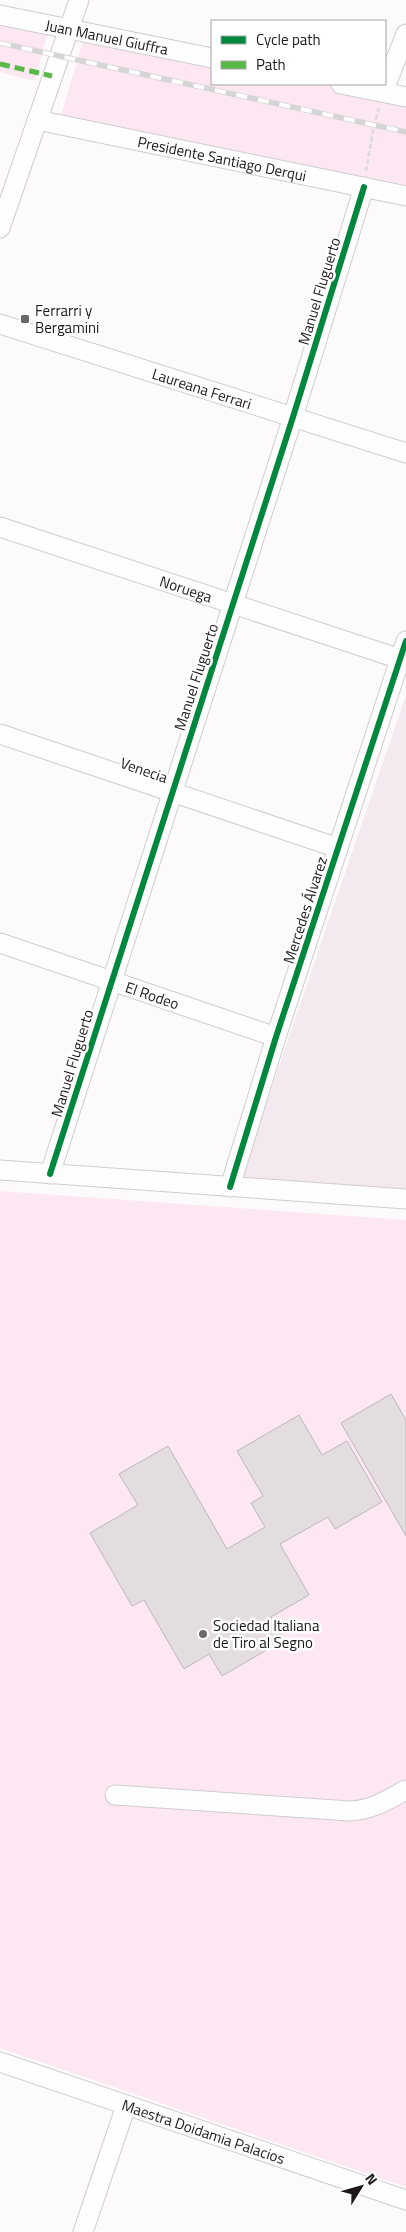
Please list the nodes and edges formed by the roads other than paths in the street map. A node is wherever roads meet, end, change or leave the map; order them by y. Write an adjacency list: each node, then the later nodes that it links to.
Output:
1 (79, 0): 3 (street)
2 (0, 15): 3 (street, Juan Manuel Giuffra)
3 (69, 29): 5 (street, Juan Manuel Giuffra); 9 (street)
4 (406, 34): 7 (street)
5 (211, 58)
6 (346, 85): 7 (street)
7 (384, 92): 8 (street)
8 (406, 97)
9 (37, 120): 10 (street, Presidente Santiago Derqui); 12 (street)
10 (364, 187): 11 (street, Presidente Santiago Derqui); 14 (street, Manuel Fluguerto)
11 (406, 196)
12 (0, 228)
13 (0, 324): 14 (street, Laureana Ferrari)
14 (293, 417): 15 (street, Laureana Ferrari); 17 (street, Manuel Fluguerto)
15 (406, 454)
16 (0, 528): 17 (street, Noruega)
17 (232, 605): 19 (street, Noruega); 21 (street, Manuel Fluguerto)
18 (406, 641): 19 (street, Mercedes Álvarez)
19 (400, 660): 22 (street, Mercedes Álvarez)
20 (0, 734): 21 (street, Venecia)
21 (172, 793): 22 (street, Venecia); 24 (street, Manuel Fluguerto)
22 (338, 848): 25 (street, Mercedes Álvarez)
23 (0, 943): 24 (street, El Rodeo)
24 (110, 981): 25 (street, El Rodeo); 27 (street, Manuel Fluguerto)
25 (276, 1038): 28 (street, Mercedes Álvarez)
26 (0, 1170): 27 (street)
27 (50, 1174): 28 (street)
28 (230, 1187): 29 (street)
29 (406, 1199)
30 (406, 1790): 31 (street)
31 (115, 1795)
32 (0, 2062): 33 (street, Maestra Doidamia Palacios)
33 (126, 2106): 34 (street, Maestra Doidamia Palacios); 35 (street)
34 (406, 2200)
35 (83, 2232)

